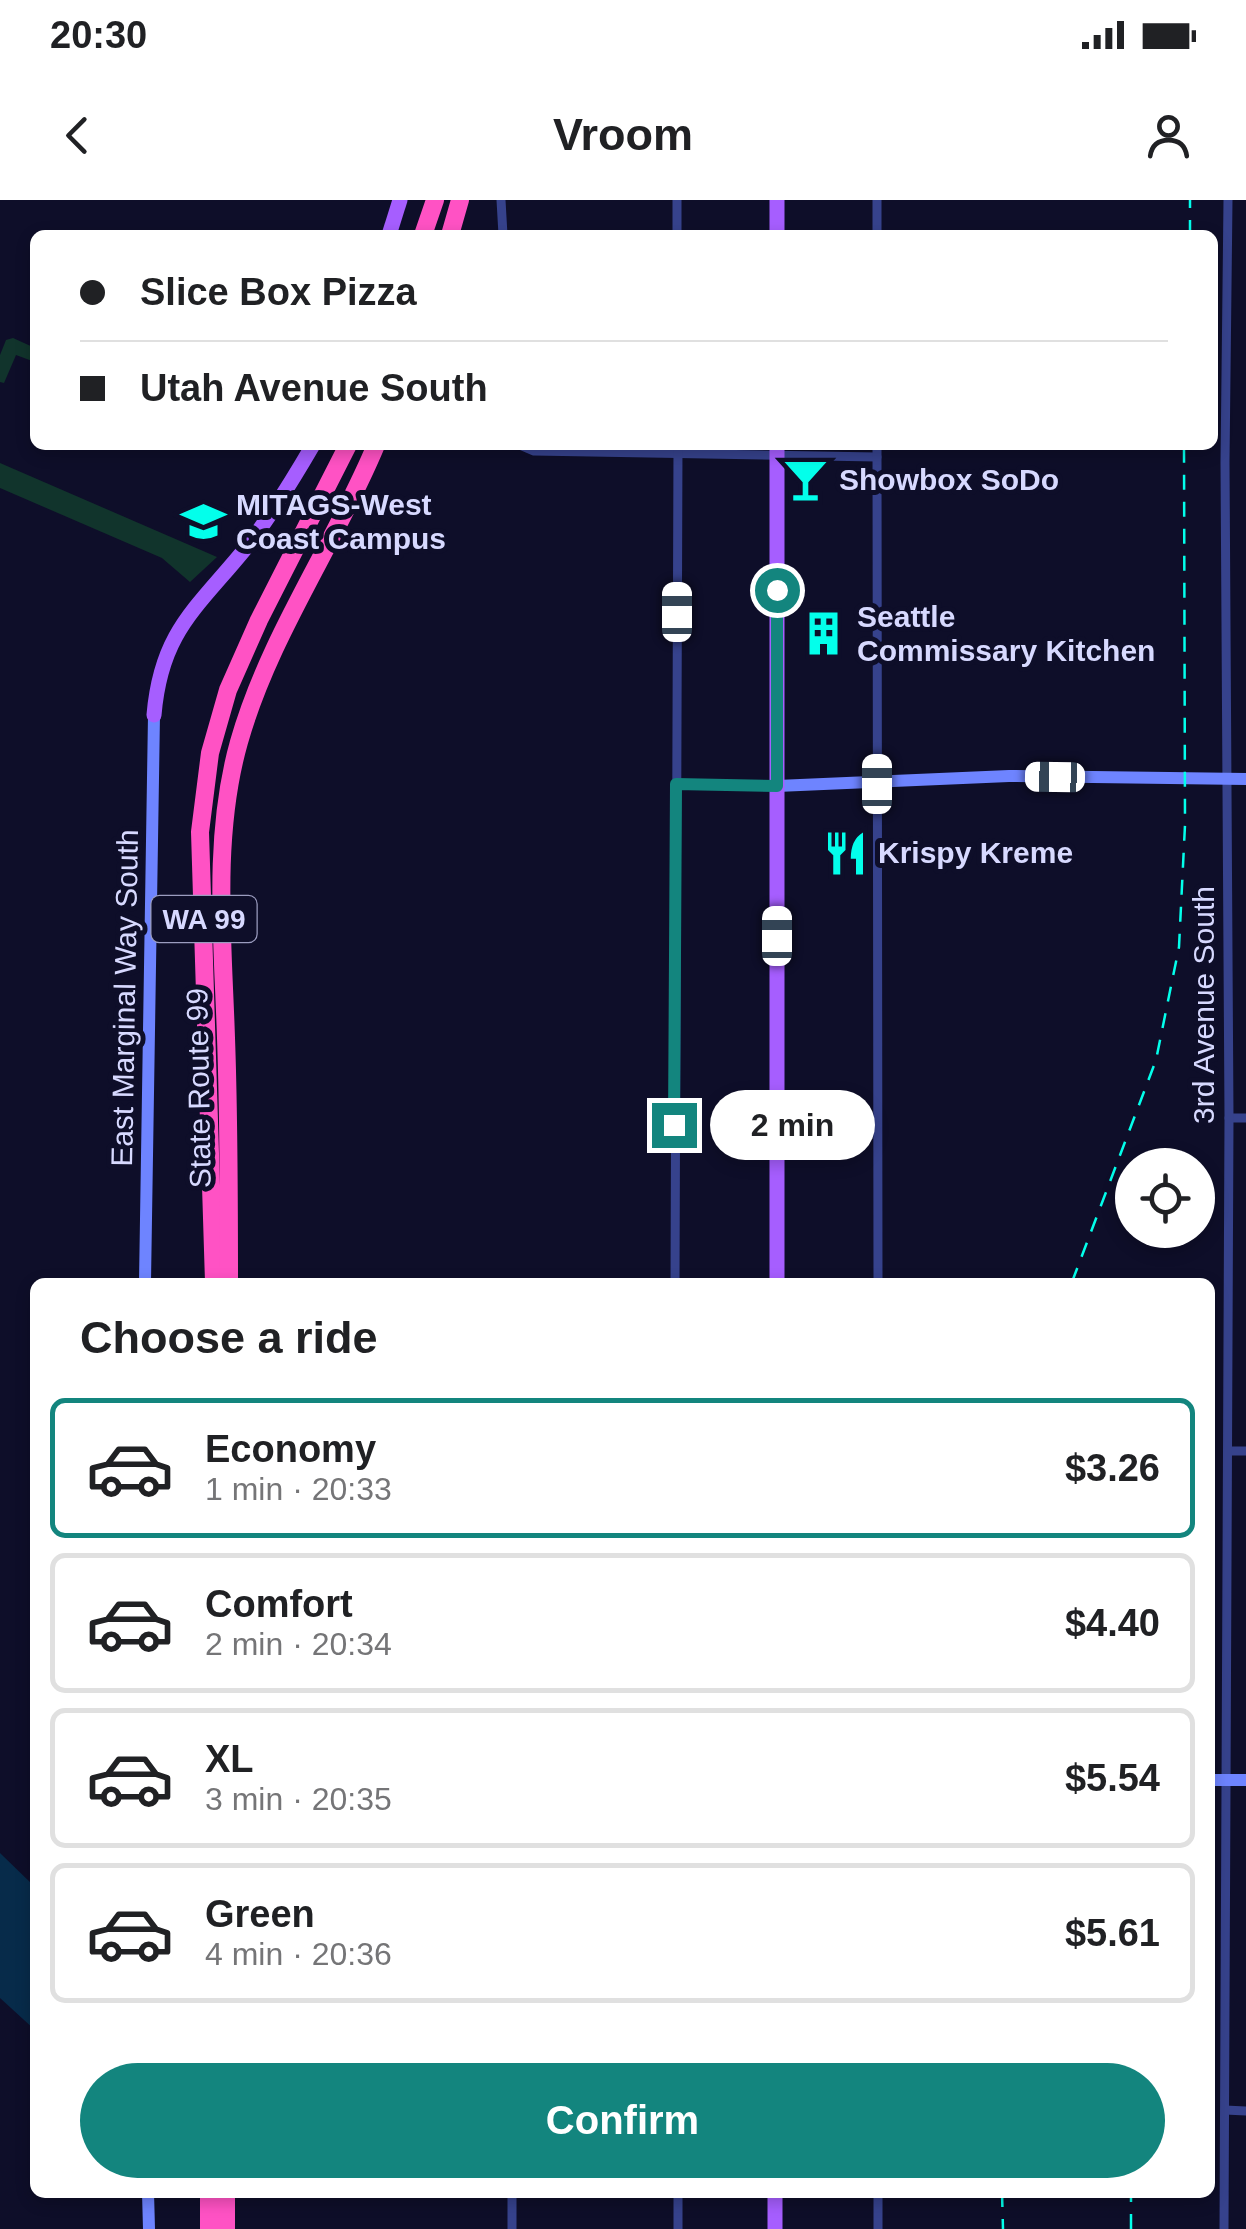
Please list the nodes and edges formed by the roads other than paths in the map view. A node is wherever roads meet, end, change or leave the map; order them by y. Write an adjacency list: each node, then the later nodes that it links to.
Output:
1 (400, 200): 9 (main road)
2 (435, 200): 10 (highway)
3 (460, 200): 11 (highway)
4 (501, 200): 12 (street)
5 (677, 200): 13 (street)
6 (777, 200): 14 (main road)
7 (877, 200): 15 (street)
8 (1228, 200): 24 (street, 3rd Avenue South)
9 (391, 230)
10 (426, 230)
11 (451, 230)
12 (503, 230)
13 (677, 230)
14 (777, 230)
15 (877, 230)
16 (310, 450): 23 (main road)
17 (346, 450): 34 (highway, State Route 99 / WA 99)
18 (373, 450): 35 (highway, State Route 99 / WA 99)
19 (678, 450): 26 (street)
20 (777, 450): 22 (street); 28 (main road)
21 (877, 450): 22 (street)
22 (877, 458): 27 (street)
23 (154, 714): 33 (main road, East Marginal Way South)
24 (1228, 779): 25 (main road); 27 (main road); 29 (street, 3rd Avenue South)
25 (1246, 779)
26 (676, 784): 28 (street); 36 (street)
27 (877, 784): 28 (main road); 32 (street)
28 (777, 786): 31 (main road)
29 (1229, 1118): 30 (street); 39 (street, 3rd Avenue South)
30 (1246, 1118)
31 (776, 1126): 32 (street); 37 (main road)
32 (878, 1126): 38 (street)
33 (145, 1278)
34 (214, 1278)
35 (229, 1278)
36 (675, 1278)
37 (777, 1278)
38 (878, 1278)
39 (1228, 1451): 40 (street); 42 (street, 3rd Avenue South)
40 (1246, 1451)
41 (1215, 1780): 42 (main road)
42 (1226, 1780): 43 (main road); 44 (street, 3rd Avenue South)
43 (1246, 1780)
44 (1225, 2110): 45 (street); 60 (street, 3rd Avenue South)
45 (1246, 2110)
46 (148, 2198): 53 (main road)
47 (209, 2198): 54 (highway)
48 (226, 2198): 55 (highway)
49 (512, 2198): 56 (street)
50 (678, 2198): 57 (street)
51 (775, 2198): 58 (main road)
52 (878, 2198): 59 (street)
53 (149, 2229)
54 (209, 2229)
55 (226, 2229)
56 (512, 2229)
57 (678, 2229)
58 (775, 2229)
59 (878, 2229)
60 (1224, 2229)

